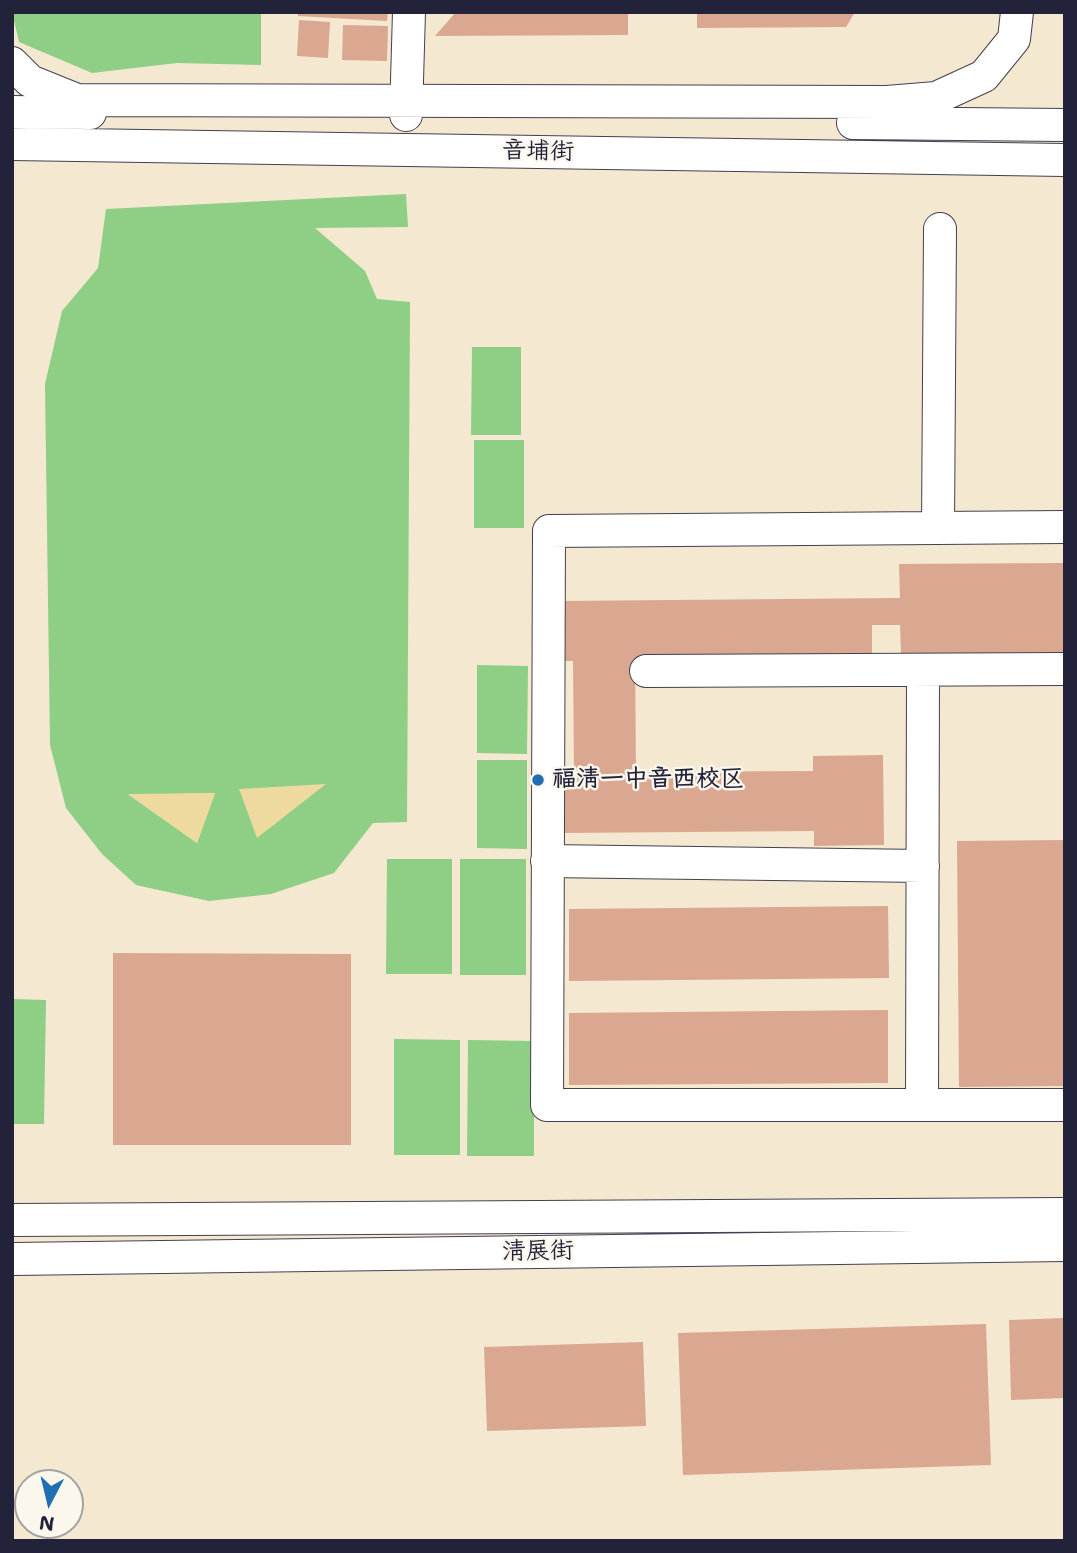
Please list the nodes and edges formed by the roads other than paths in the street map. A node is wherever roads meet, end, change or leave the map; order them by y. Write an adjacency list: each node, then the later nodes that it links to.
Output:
1 (409, 12): 5 (street)
2 (1017, 12): 5 (street)
3 (1037, 12): 7 (street)
4 (12, 63): 5 (street)
5 (406, 108): 6 (street, 音埔街); 7 (street, 音埔街)
6 (12, 112)
7 (919, 124): 8 (street, 音埔街)
8 (1065, 125)
9 (12, 144): 10 (street, 音埔街)
10 (1065, 160)
11 (940, 229): 13 (street)
12 (1065, 527): 13 (street)
13 (938, 528): 17 (street)
14 (1065, 669): 15 (street)
15 (923, 670): 16 (street); 18 (street)
16 (646, 671)
17 (547, 861): 18 (street); 19 (street)
18 (923, 866): 19 (street)
19 (922, 1105): 20 (street)
20 (1065, 1105)
21 (1065, 1214): 22 (street, 清展街)
22 (12, 1220)
23 (1065, 1245): 24 (street, 清展街)
24 (12, 1259)

